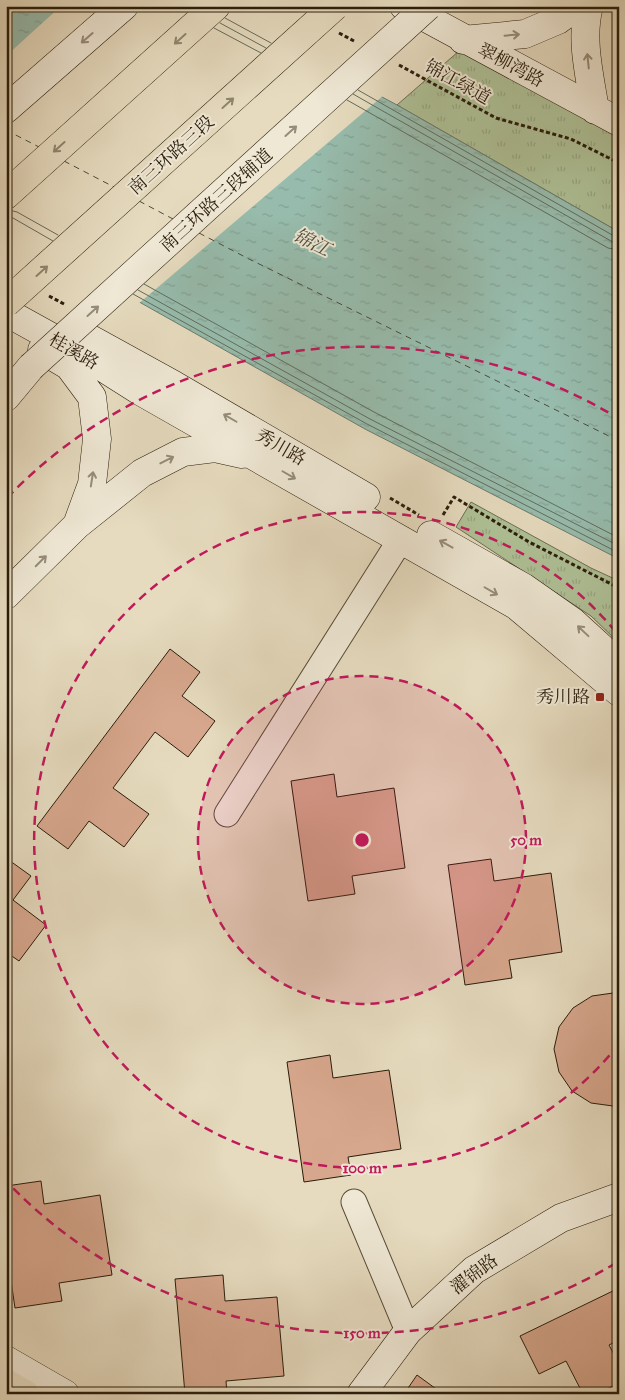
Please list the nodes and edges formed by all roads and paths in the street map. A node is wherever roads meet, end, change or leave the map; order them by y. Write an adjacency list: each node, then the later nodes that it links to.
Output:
1 (124, 6): 11 (street, one-way to 11)
2 (216, 6): 14 (highway, one-way to 14)
3 (404, 6): 8 (street, 翠柳湾路)
4 (428, 6): 21 (street, 南三环路三段辅道, one-way to 4, bridge)
5 (577, 6): 8 (street, one-way to 5)
6 (589, 6): 12 (street, one-way to 6)
7 (334, 18): 9 (path); 16 (highway, 南三环路三段, one-way to 7, bridge)
8 (463, 40): 12 (street, 翠柳湾路)
9 (359, 44)
10 (393, 62): 13 (path, 锦江绿道)
11 (6, 109)
12 (607, 116)
13 (619, 163)
14 (6, 195)
15 (6, 295): 19 (street, 桂溪路)
16 (6, 303)
17 (6, 312): 20 (street, 桂溪路)
18 (6, 329): 23 (street, one-way to 18)
19 (87, 337): 24 (street, 秀川路, one-way to 19)
20 (140, 391): 22 (street, 秀川路)
21 (6, 397)
22 (261, 459): 23 (street, one-way to 22); 25 (street, 秀川路, one-way to 25)
23 (77, 525): 27 (street, one-way to 23)
24 (432, 536): 26 (path); 28 (street, 秀川路, one-way to 24)
25 (400, 539): 29 (street, 秀川路, one-way to 29); 30 (street)
26 (619, 588)
27 (6, 595)
28 (619, 664)
29 (619, 692)
30 (227, 814)
31 (619, 1196): 33 (street, 濯锦路)
32 (354, 1202): 33 (street)
33 (408, 1331): 38 (street, 濯锦路)
34 (6, 1360): 37 (street)
35 (6, 1383): 36 (highway)
36 (25, 1394)
37 (65, 1394)
38 (362, 1394)

